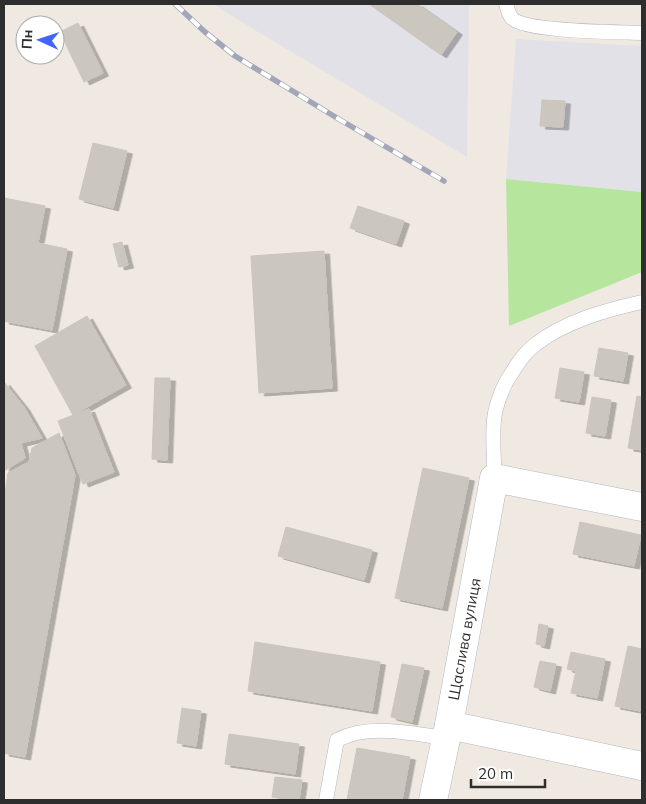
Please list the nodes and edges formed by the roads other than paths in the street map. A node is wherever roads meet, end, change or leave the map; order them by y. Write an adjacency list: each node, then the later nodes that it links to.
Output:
1 (506, 4): 2 (lane)
2 (642, 33)
3 (642, 302): 4 (lane)
4 (494, 478): 5 (street); 6 (street, Щаслива вулиця)
5 (642, 507)
6 (447, 731): 7 (street); 8 (lane); 9 (street, Щаслива вулиця)
7 (642, 766)
8 (326, 800)
9 (433, 800)

